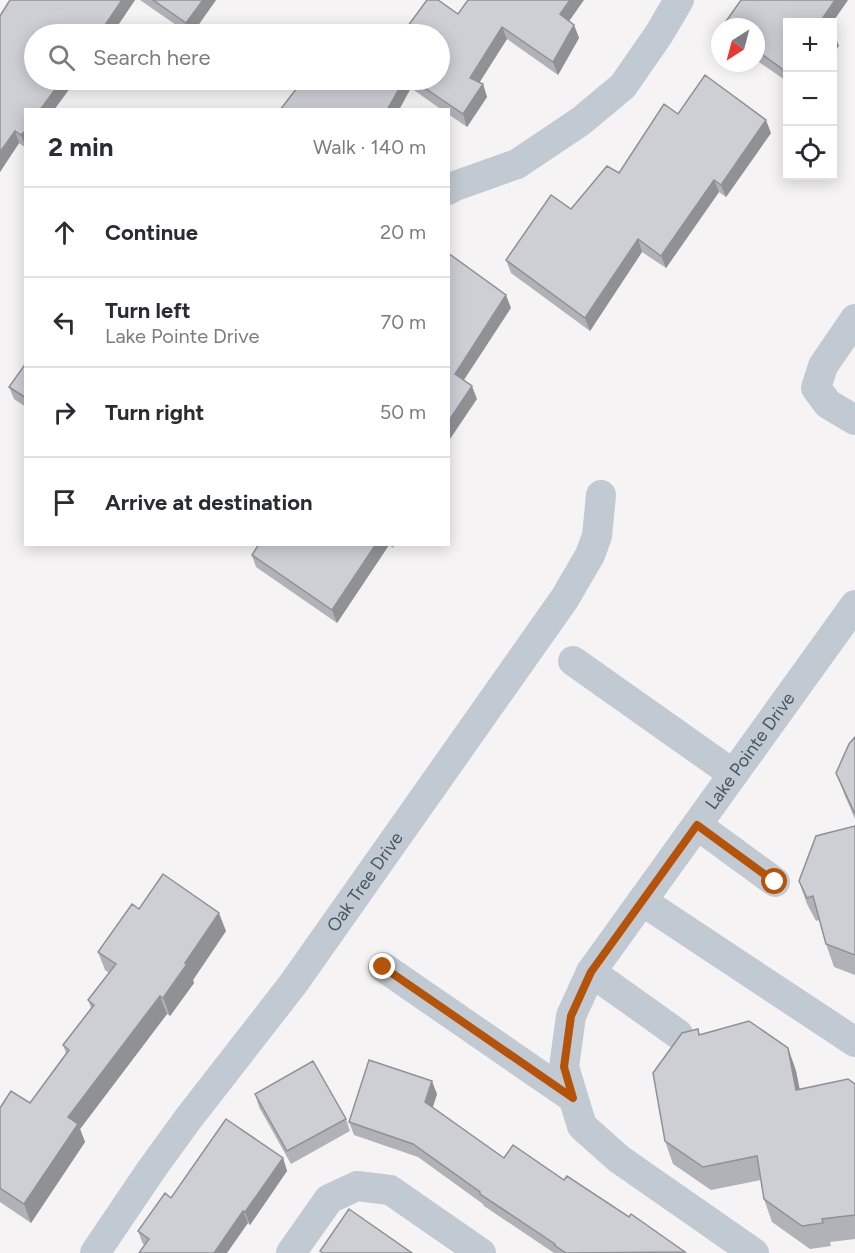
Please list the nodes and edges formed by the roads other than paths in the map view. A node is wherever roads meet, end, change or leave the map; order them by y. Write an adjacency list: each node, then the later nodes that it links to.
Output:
1 (679, 0): 2 (street)
2 (450, 189)
3 (855, 319): 4 (street)
4 (855, 420)
5 (601, 495): 18 (street, Oak Tree Drive)
6 (855, 605): 7 (street, Lake Pointe Drive)
7 (841, 646): 9 (street, Lake Pointe Drive)
8 (573, 661): 9 (street)
9 (733, 774): 10 (street, Lake Pointe Drive)
10 (697, 825): 11 (street); 12 (street, Lake Pointe Drive)
11 (775, 882)
12 (642, 901): 14 (street, Lake Pointe Drive); 16 (street)
13 (383, 967): 17 (street)
14 (591, 972): 15 (street); 17 (street, Lake Pointe Drive)
15 (678, 1034)
16 (855, 1042)
17 (573, 1098): 21 (street, Lake Pointe Drive)
18 (95, 1253)
19 (291, 1253): 20 (street)
20 (481, 1253)
21 (754, 1253)

